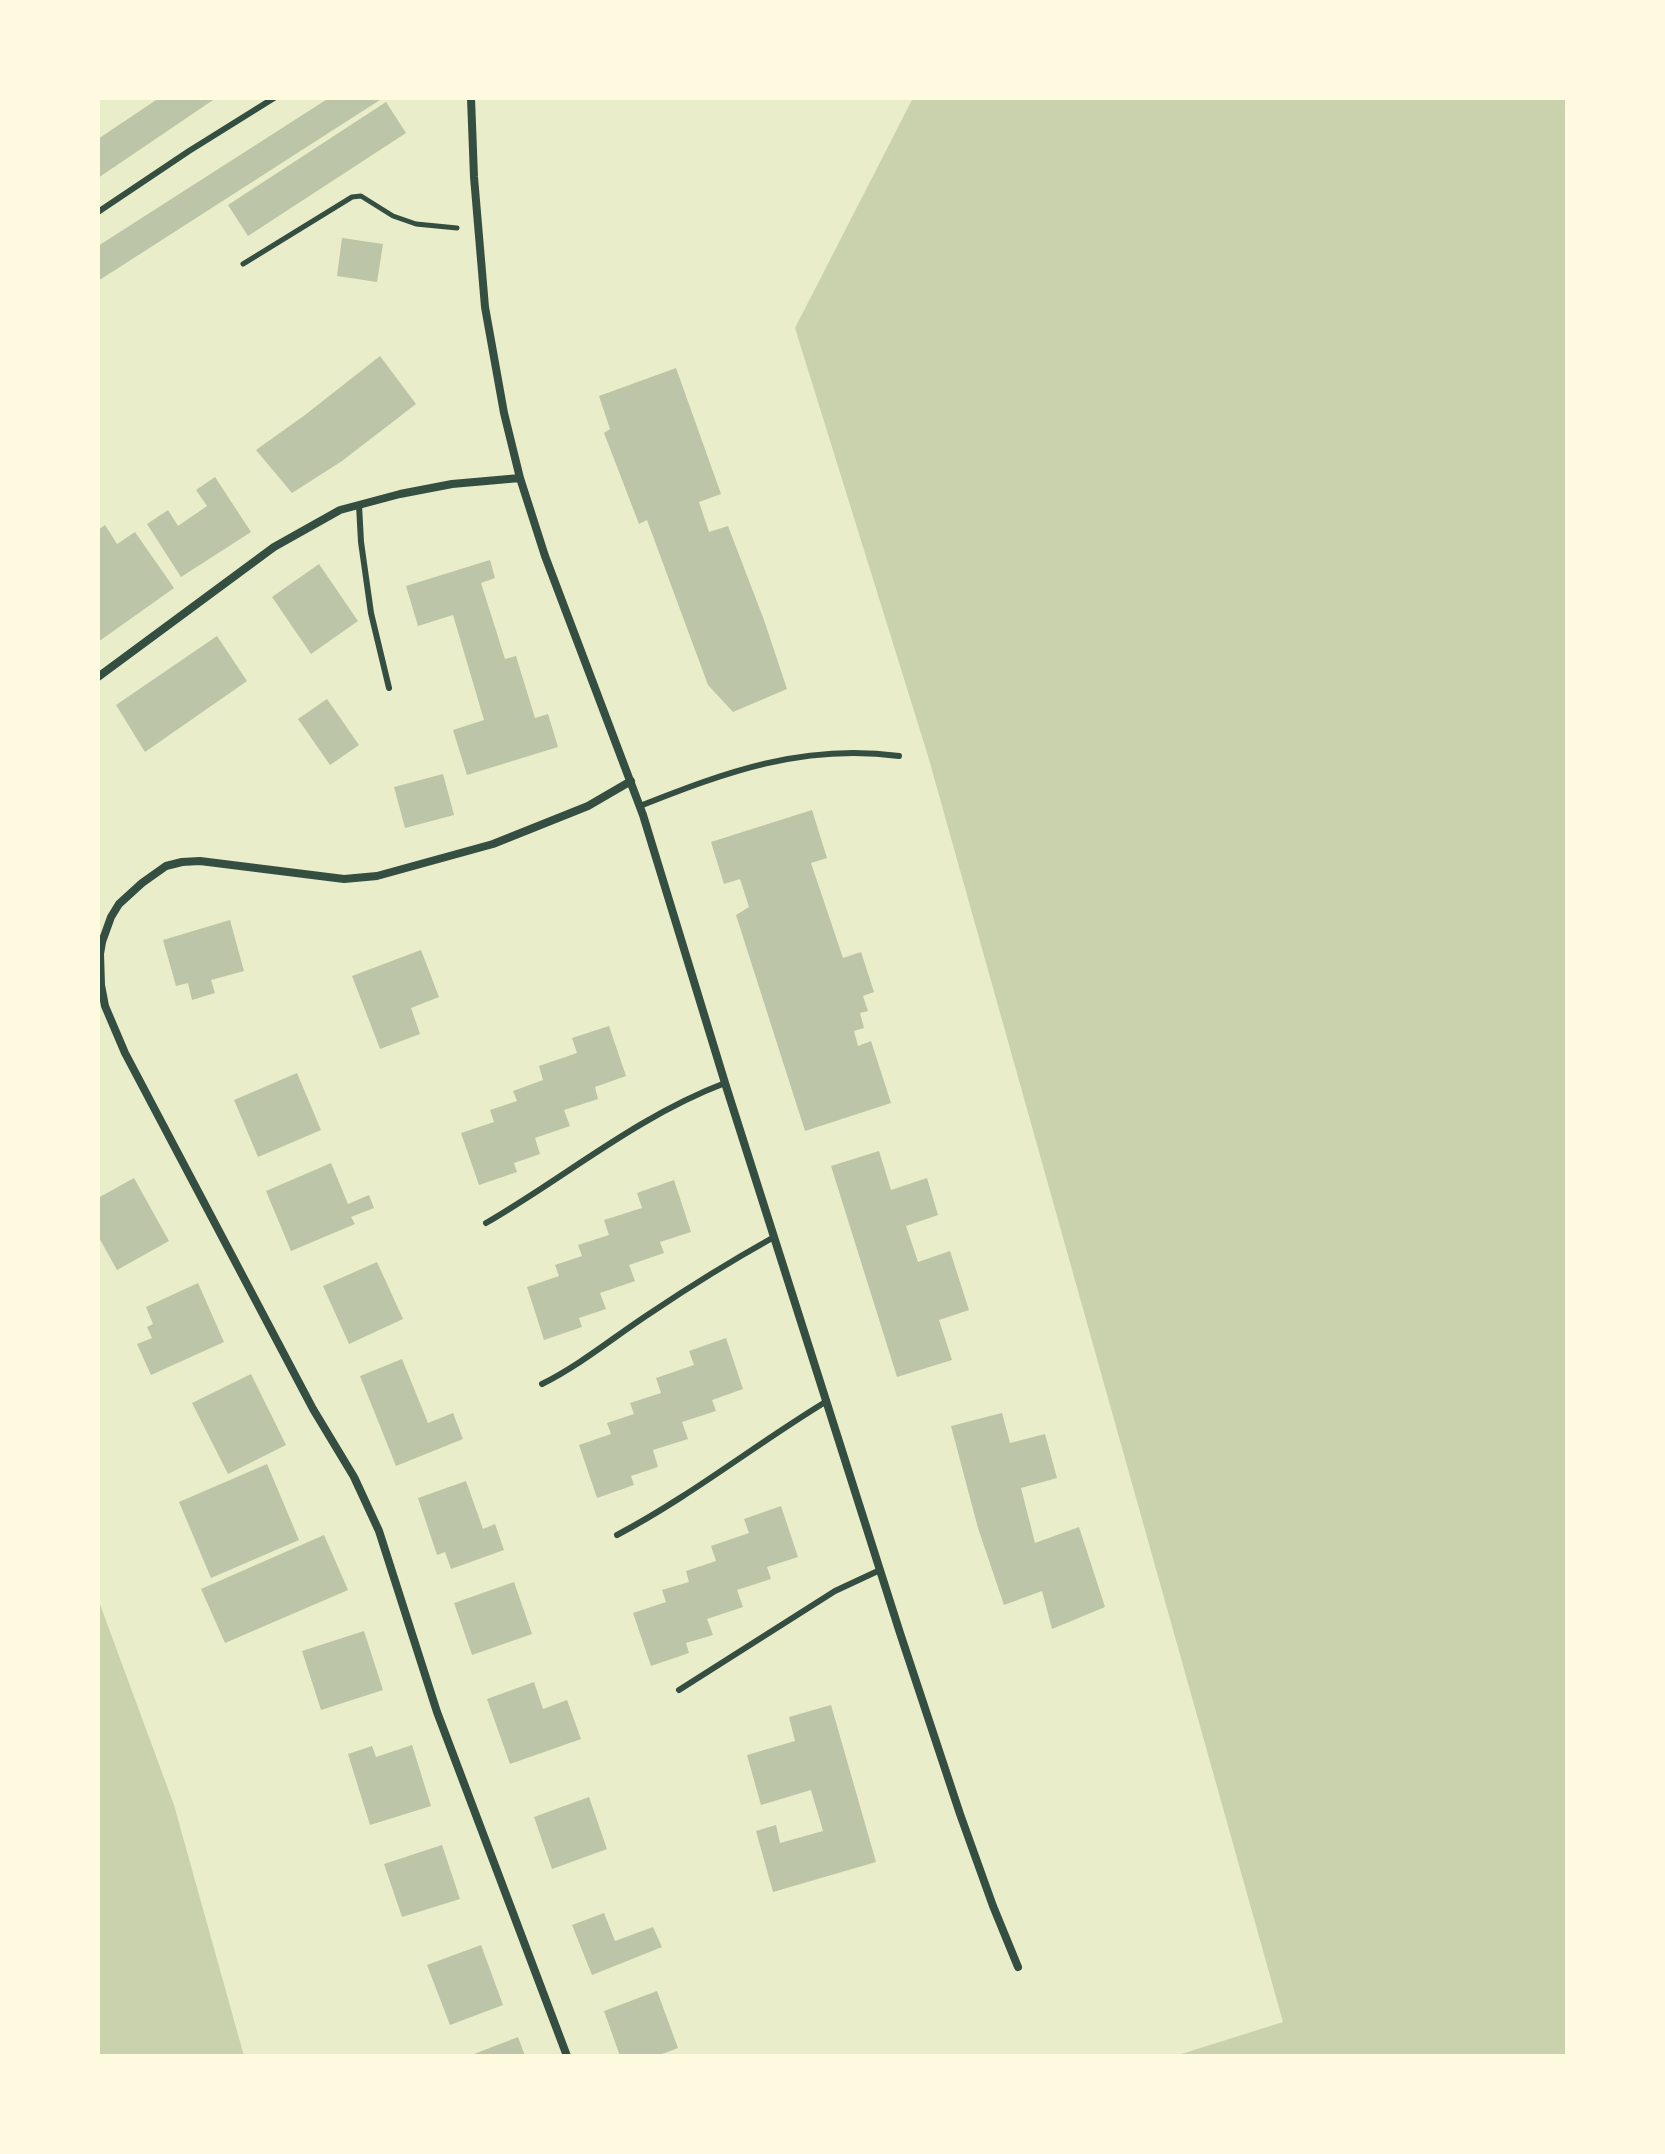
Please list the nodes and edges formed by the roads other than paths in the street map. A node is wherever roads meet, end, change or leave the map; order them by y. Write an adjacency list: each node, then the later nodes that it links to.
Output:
1 (274, 98): 3 (lane)
2 (471, 98): 4 (street)
3 (98, 212)
4 (520, 478): 5 (street); 9 (street)
5 (359, 505): 6 (street); 7 (lane)
6 (98, 677)
7 (389, 688)
8 (899, 756): 10 (lane)
9 (631, 781): 10 (street); 20 (street)
10 (640, 806): 11 (street)
11 (725, 1083): 12 (lane); 13 (street)
12 (486, 1223)
13 (774, 1237): 14 (lane); 15 (street)
14 (542, 1384)
15 (827, 1401): 16 (lane); 17 (street)
16 (617, 1535)
17 (880, 1570): 18 (lane); 19 (street)
18 (679, 1690)
19 (1018, 1967)
20 (567, 2056)

